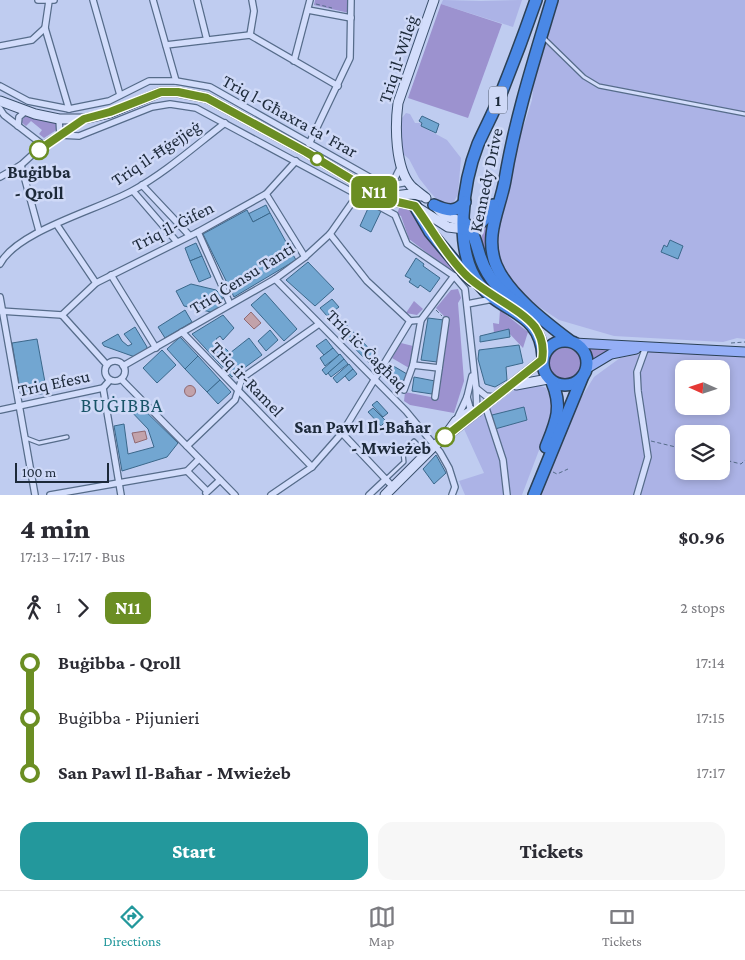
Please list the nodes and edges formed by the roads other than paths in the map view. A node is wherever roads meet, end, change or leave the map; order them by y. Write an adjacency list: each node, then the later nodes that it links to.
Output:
1 (38, 0): 2 (street)
2 (52, 0): 14 (street)
3 (93, 0): 24 (street)
4 (153, 0): 18 (street)
5 (196, 0): 17 (street)
6 (252, 0): 15 (street)
7 (310, 0): 12 (street)
8 (351, 0): 13 (street)
9 (434, 0): 39 (street, Triq il-Wileġ)
10 (536, 0): 50 (highway, Kennedy Drive / 1)
11 (552, 0): 16 (highway, Kennedy Drive / 1)
12 (308, 10): 13 (street); 20 (street)
13 (352, 18): 23 (street)
14 (45, 28): 19 (street); 27 (street)
15 (250, 35): 17 (street); 20 (street)
16 (542, 35): 29 (lane); 35 (highway, Kennedy Drive / 1)
17 (207, 40): 18 (street)
18 (166, 45): 21 (street)
19 (0, 46)
20 (294, 62): 23 (street)
21 (176, 81): 24 (street, Triq l-Għaxra ta' Frar); 36 (street, Triq l-Għaxra ta' Frar)
22 (0, 86): 27 (street, Triq l-Għaxra ta' Frar)
23 (338, 86): 36 (street)
24 (120, 94): 27 (street, Triq l-Għaxra ta' Frar)
25 (0, 101): 28 (street)
26 (0, 109): 33 (street)
27 (69, 109)
28 (26, 111): 30 (street); 33 (street)
29 (745, 114)
30 (59, 119): 31 (street); 34 (street)
31 (84, 119): 34 (street); 48 (street)
32 (225, 123): 34 (street); 38 (street); 43 (street, Triq il-Ħġejjeġ)
33 (18, 126): 37 (street)
34 (60, 134): 37 (street)
35 (512, 141): 53 (highway); 72 (highway, Kennedy Drive / 1)
36 (309, 144): 42 (street, Triq l-Għaxra ta' Frar)
37 (43, 145): 40 (street)
38 (296, 161): 46 (street, Triq il-Ġifen); 47 (street)
39 (402, 164): 42 (street); 44 (street, Triq il-Wileġ)
40 (21, 165): 41 (street); 54 (street)
41 (0, 177)
42 (392, 184): 44 (street, Triq l-Għaxra ta' Frar)
43 (142, 185): 45 (street, Triq il-Ħġejjeġ); 57 (street)
44 (410, 186): 48 (street); 49 (street); 51 (street, Triq il-Wileġ)
45 (133, 191): 52 (street, Triq il-Ħġejjeġ); 58 (street)
46 (266, 194): 55 (street, Triq il-Ġifen); 59 (street)
47 (358, 194): 56 (street, Triq Ċensu Tanti); 62 (street)
48 (378, 194): 51 (street)
49 (430, 202): 50 (highway); 53 (street)
50 (465, 202): 53 (highway, Kennedy Drive / 1)
51 (415, 206): 53 (street); 65 (highway)
52 (56, 225): 54 (street, Triq il-Ħġejjeġ); 64 (street)
53 (466, 226): 65 (highway, Kennedy Drive / 1); 72 (highway)
54 (39, 231): 60 (street, Triq il-Ħġejjeġ)
55 (198, 232): 57 (street, Triq il-Ġifen); 68 (street)
56 (330, 234): 59 (street, Triq Ċensu Tanti); 75 (street)
57 (189, 235): 58 (street, Triq il-Ġifen)
58 (177, 242): 61 (street, Triq il-Ġifen)
59 (305, 257): 63 (street, Triq Ċensu Tanti)
60 (0, 264)
61 (111, 275): 64 (street, Triq il-Ġifen); 80 (street)
62 (454, 276): 69 (street); 73 (street)
63 (275, 279): 68 (street, Triq Ċensu Tanti); 76 (street, Triq iċ-Ċagħaq)
64 (96, 283): 71 (street, Triq il-Ġifen)
65 (480, 285): 67 (highway, Kennedy Drive / 1)
66 (0, 297): 70 (street)
67 (496, 298): 69 (street); 82 (highway, Kennedy Drive / 1)
68 (230, 304): 77 (street, Triq Ċensu Tanti)
69 (467, 304): 88 (street)
70 (1, 310): 71 (street); 101 (street)
71 (62, 315): 83 (street)
72 (540, 317): 78 (highway, Kennedy Drive / 1)
73 (421, 320): 75 (street); 84 (street)
74 (446, 320): 86 (street)
75 (410, 322): 89 (street)
76 (318, 324): 89 (street, Triq iċ-Ċagħaq); 97 (street)
77 (182, 332): 80 (street, Triq Ċensu Tanti); 97 (street, Triq ir-Ramel)
78 (572, 342): 79 (main road); 82 (highway); 87 (highway, 1)
79 (646, 347): 81 (main road); 87 (main road); 132 (street)
80 (156, 348): 85 (street, Triq Ċensu Tanti)
81 (745, 352)
82 (543, 359): 92 (highway, 1); 93 (street)
83 (107, 364): 85 (street); 91 (street)
84 (413, 365): 86 (street); 96 (street)
85 (123, 366): 90 (street)
86 (439, 368): 98 (street)
87 (584, 373): 92 (highway); 131 (highway)
88 (473, 374): 95 (street); 99 (street)
89 (374, 378): 106 (street); 111 (street, Triq iċ-Ċagħaq)
90 (121, 379): 91 (street); 110 (street)
91 (110, 380): 94 (street, Triq Efesu)
92 (550, 380): 93 (street); 130 (highway, 1)
93 (511, 386): 100 (street)
94 (103, 388): 101 (street, Triq Efesu); 118 (street)
95 (476, 388): 100 (street); 104 (street)
96 (404, 390)
97 (237, 391): 110 (street); 114 (street, Triq ir-Ramel)
98 (435, 397)
99 (467, 397): 104 (street); 105 (street)
100 (495, 397): 102 (street)
101 (19, 406): 103 (street, Triq Efesu); 109 (street)
102 (485, 406): 104 (street); 129 (street)
103 (0, 410)
104 (477, 412): 105 (street); 108 (street)
105 (456, 421): 108 (street)
106 (342, 433): 114 (street); 116 (street)
107 (66, 437): 109 (lane)
108 (445, 437): 111 (street)
109 (26, 438): 121 (street)
110 (187, 446): 113 (street)
111 (434, 446): 112 (street); 128 (street, Triq iċ-Ċagħaq)
112 (427, 454): 116 (lane); 119 (street)
113 (199, 459): 115 (street); 117 (street)
114 (312, 467): 125 (street)
115 (187, 471): 118 (street); 120 (street)
116 (386, 479): 119 (street); 126 (street)
117 (220, 480): 120 (street); 124 (street)
118 (119, 482): 122 (street); 123 (street)
119 (393, 487): 127 (street)
120 (206, 493)
121 (35, 495)
122 (50, 495)
123 (122, 495)
124 (235, 495)
125 (271, 495)
126 (370, 495)
127 (385, 495)
128 (452, 495)
129 (507, 495)
130 (526, 495)
131 (534, 495)
132 (637, 495)

